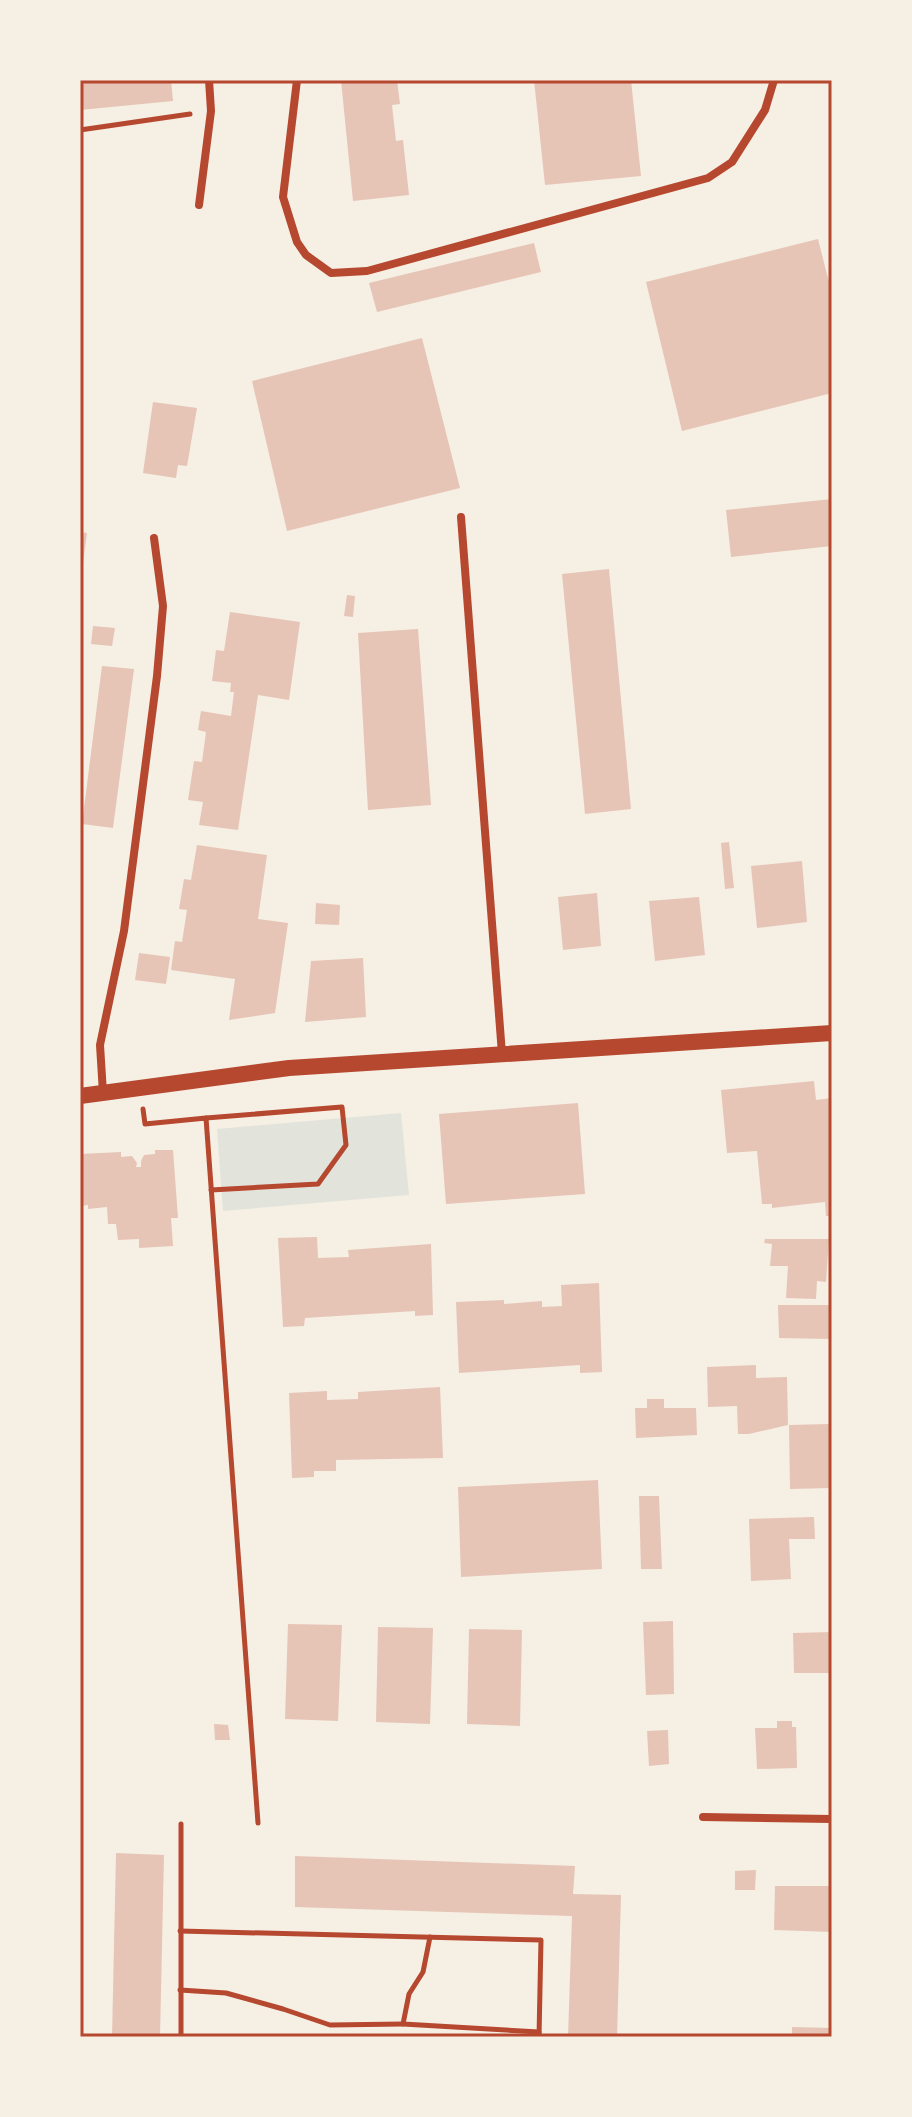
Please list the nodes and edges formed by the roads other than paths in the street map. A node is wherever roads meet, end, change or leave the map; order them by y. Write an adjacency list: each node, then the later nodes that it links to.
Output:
1 (209, 80): 4 (street)
2 (297, 80): 3 (street)
3 (774, 80)
4 (199, 205)
5 (461, 517): 8 (street)
6 (154, 538): 9 (street)
7 (832, 1033): 8 (main road)
8 (502, 1054): 9 (main road)
9 (103, 1093): 10 (main road)
10 (80, 1096)
11 (703, 1817): 12 (street)
12 (832, 1819)

